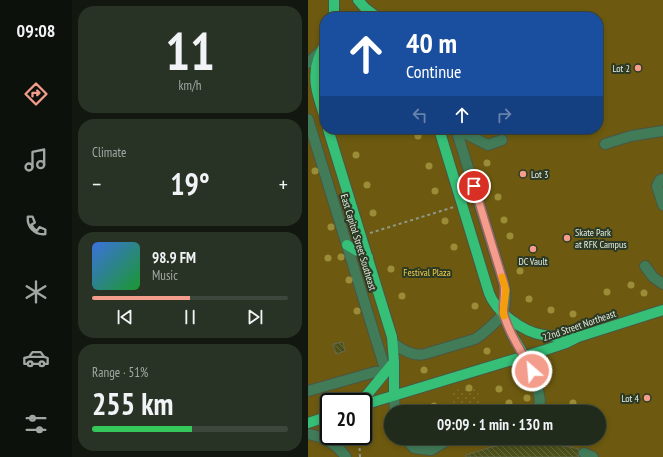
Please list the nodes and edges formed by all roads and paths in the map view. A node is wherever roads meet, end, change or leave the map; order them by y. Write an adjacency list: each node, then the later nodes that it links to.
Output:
1 (334, 0): 3 (main road)
2 (358, 0): 4 (main road)
3 (334, 12)
4 (370, 12)
5 (320, 50): 7 (street)
6 (320, 56): 8 (main road)
7 (308, 62)
8 (320, 100)
9 (308, 119): 21 (street, East Capitol Street Southeast)
10 (663, 131): 16 (street)
11 (330, 134): 22 (main road, East Capitol Street Southeast)
12 (441, 134): 26 (main road)
13 (458, 134): 26 (street)
14 (466, 134): 15 (street)
15 (502, 140)
16 (604, 144)
17 (663, 179): 18 (street)
18 (663, 205)
19 (455, 207): 20 (path)
20 (367, 234)
21 (347, 245): 22 (main road); 33 (street, East Capitol Street Southeast)
22 (368, 257): 30 (main road, East Capitol Street Southeast)
23 (645, 266): 24 (street)
24 (663, 284)
25 (663, 310): 28 (main road, 22nd Street Northeast)
26 (503, 313): 29 (main road); 30 (street); 31 (main road)
27 (663, 316): 28 (main road)
28 (640, 318): 29 (main road, 22nd Street Northeast)
29 (578, 337): 31 (main road, 22nd Street Northeast)
30 (393, 344): 32 (main road, East Capitol Street Southeast)
31 (524, 355): 36 (main road, 22nd Street Northeast); 39 (street)
32 (394, 362): 33 (main road); 36 (main road, East Capitol Street Southeast)
33 (386, 372): 34 (street); 35 (main road)
34 (308, 391)
35 (368, 393)
36 (394, 395): 37 (main road, 22nd Street Northeast); 38 (street)
37 (372, 402)
38 (395, 405)
39 (539, 405)
40 (308, 416): 41 (main road)
41 (320, 417)
42 (320, 418): 43 (main road)
43 (308, 423)
44 (308, 434): 48 (street)
45 (359, 445): 49 (path)
46 (411, 445): 47 (street)
47 (439, 445)
48 (346, 457)
49 (360, 457)

